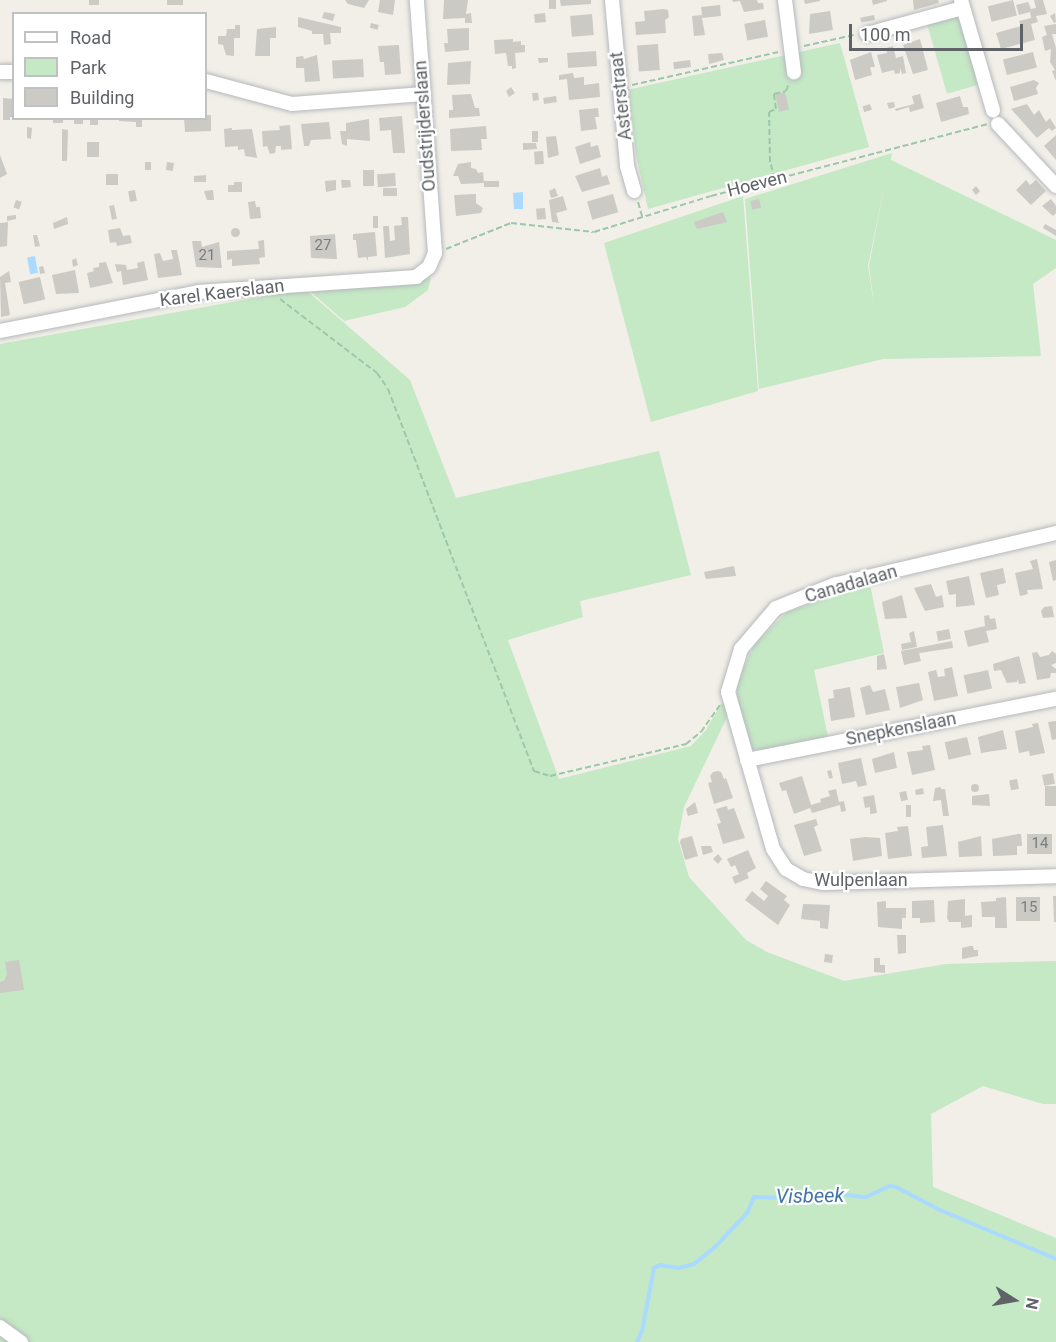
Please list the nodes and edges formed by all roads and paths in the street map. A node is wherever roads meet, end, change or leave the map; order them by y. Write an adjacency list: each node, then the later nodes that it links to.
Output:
1 (417, 0): 10 (street, Oudstrijderslaan)
2 (612, 0): 9 (street, Asterstraat)
3 (785, 0): 6 (street)
4 (962, 4): 5 (street); 11 (street)
5 (867, 34): 6 (path)
6 (791, 49): 7 (street); 9 (path)
7 (794, 72): 13 (path)
8 (207, 81): 10 (street)
9 (620, 88): 15 (street, Asterstraat)
10 (424, 94): 16 (street, Oudstrijderslaan)
11 (993, 110)
12 (998, 124): 13 (path, Hoeven); 14 (street)
13 (776, 179): 16 (path, Hoeven)
14 (1056, 186)
15 (634, 191)
16 (435, 253): 17 (street, Karel Kaerslaan)
17 (264, 287): 18 (street, Karel Kaerslaan); 20 (path)
18 (0, 331)
19 (1056, 533): 20 (street, Canadalaan)
20 (728, 692): 22 (street)
21 (1056, 699): 22 (street, Snepkenslaan)
22 (747, 760): 23 (street, Wulpenlaan)
23 (1056, 876)
24 (0, 1327): 25 (street)
25 (21, 1342)

